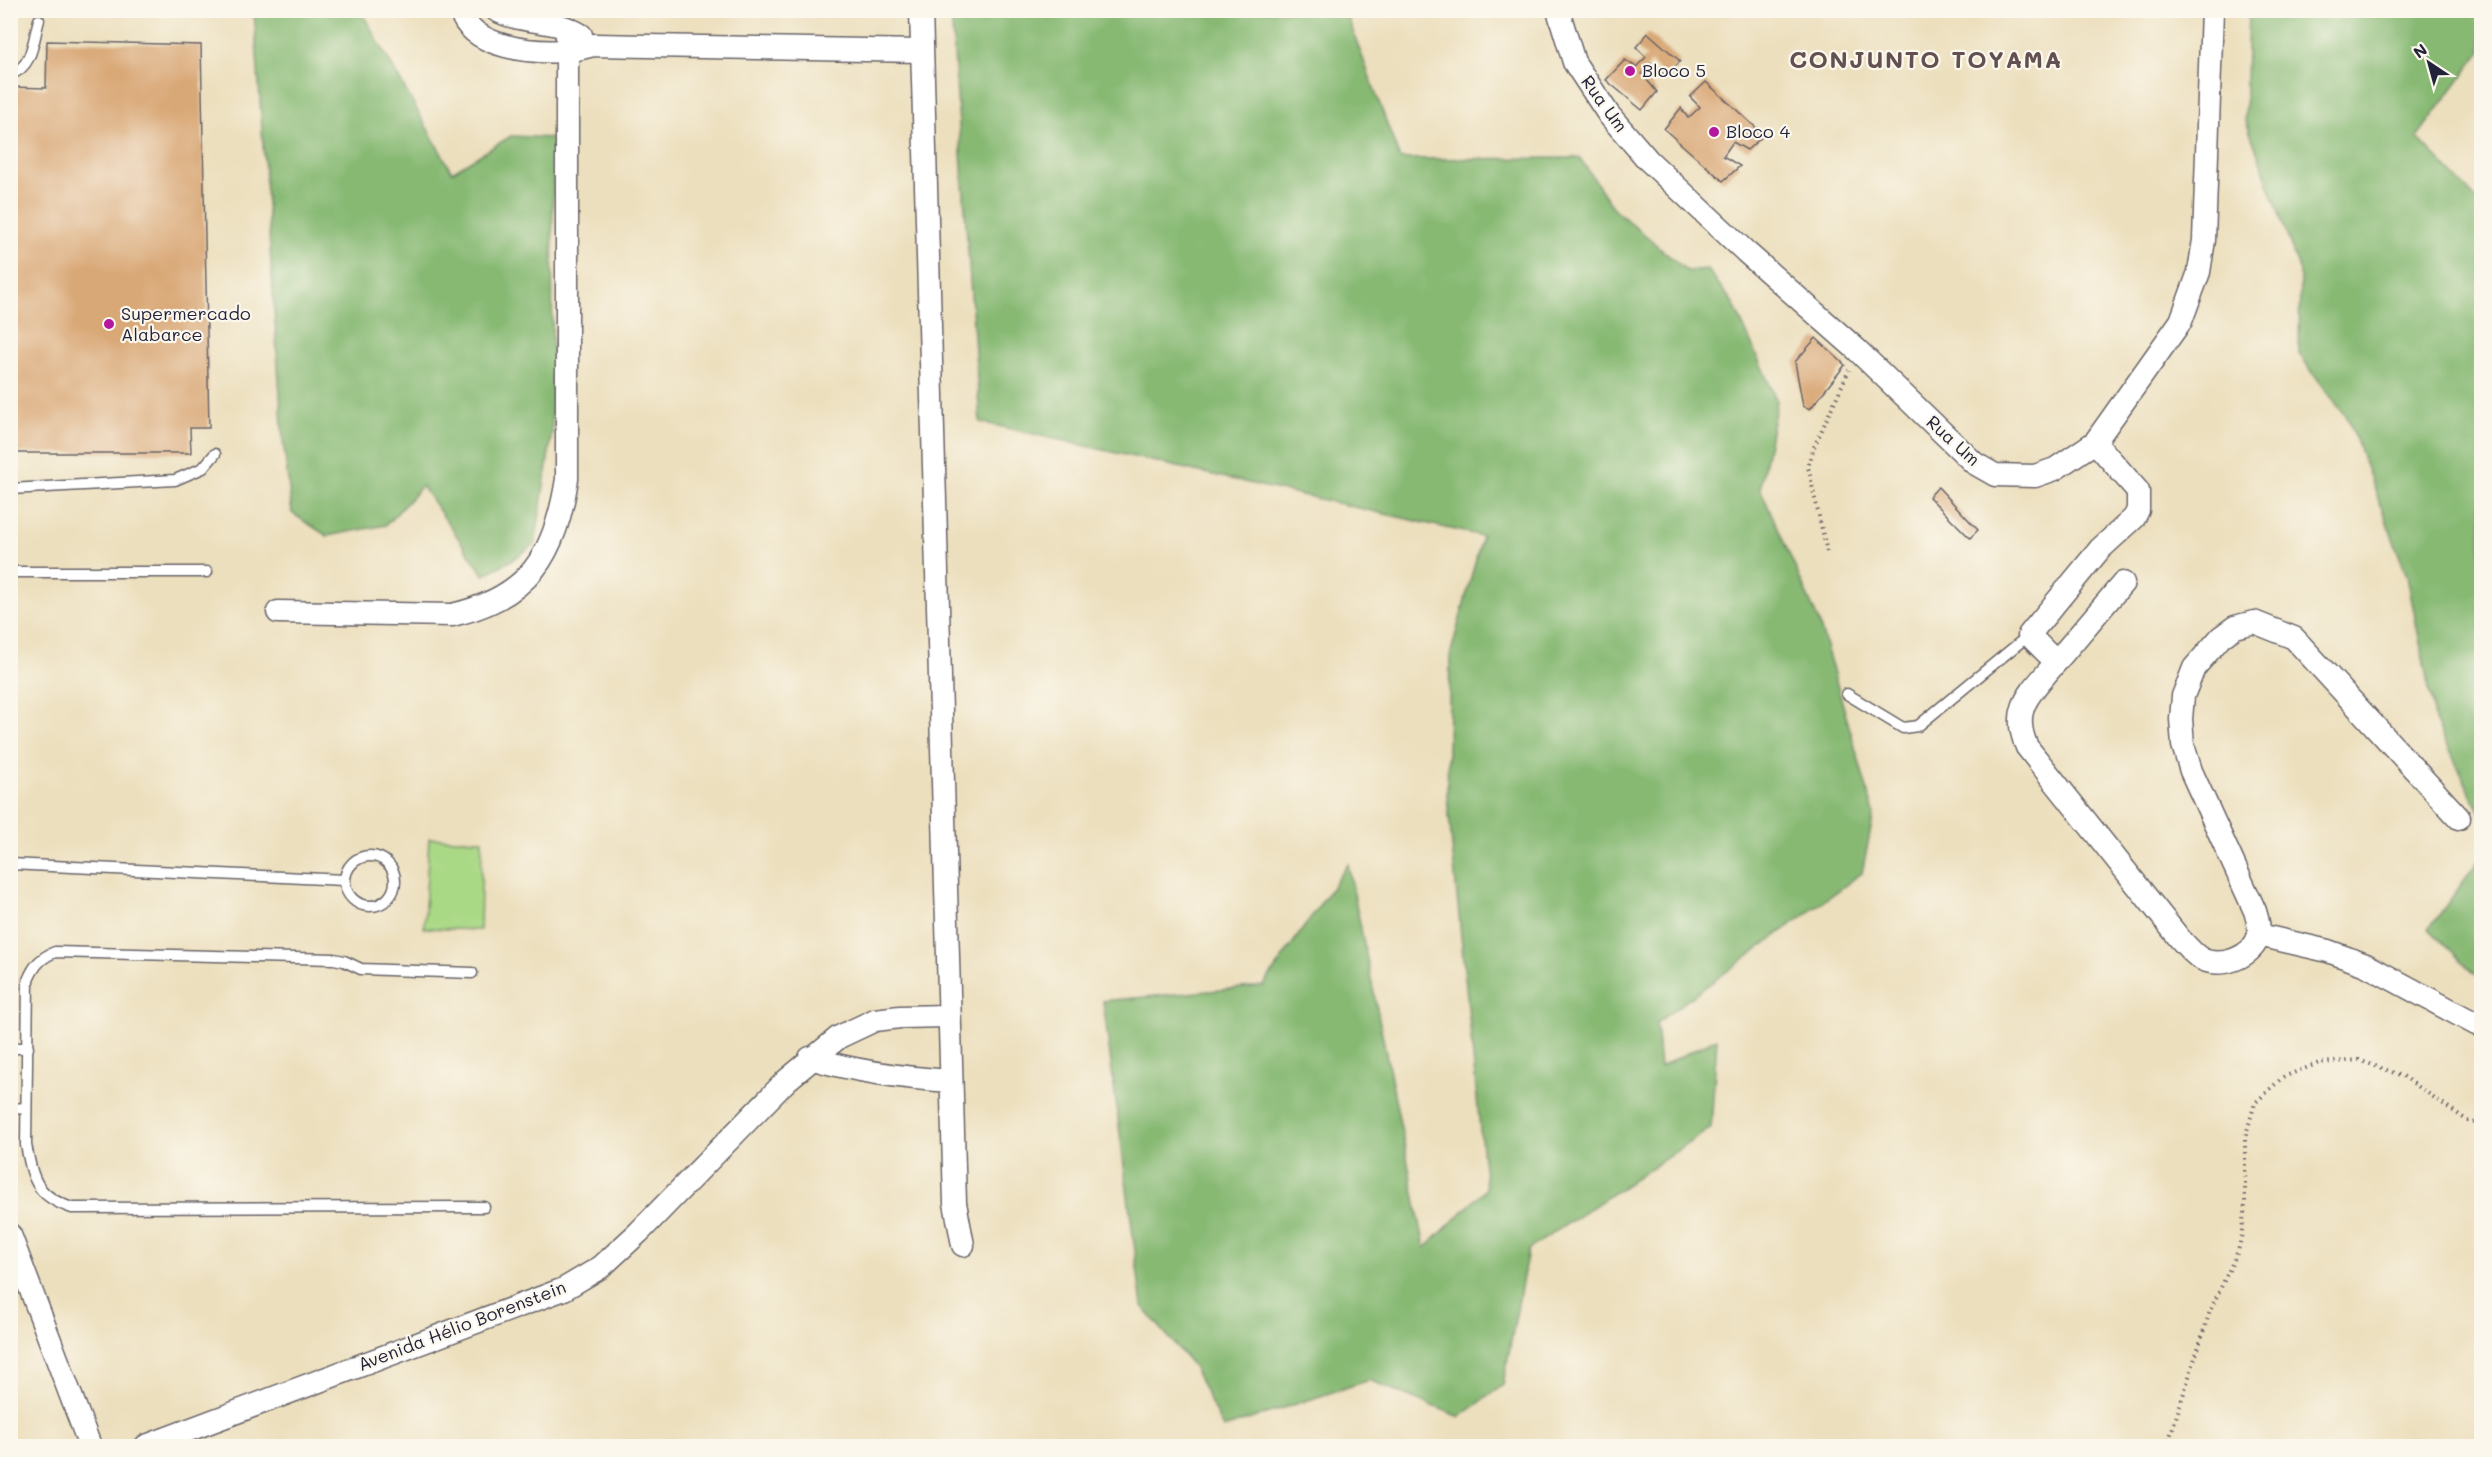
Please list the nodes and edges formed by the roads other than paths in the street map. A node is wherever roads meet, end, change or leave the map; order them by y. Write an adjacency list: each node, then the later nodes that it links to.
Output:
1 (460, 10): 7 (street)
2 (496, 10): 7 (street)
3 (921, 10): 8 (street)
4 (1558, 10): 10 (street, Rua Um)
5 (2212, 10): 10 (street, Rua Um)
6 (39, 20): 9 (lane)
7 (567, 40): 8 (street); 16 (street)
8 (921, 51): 25 (street)
9 (10, 74)
10 (2095, 442): 17 (street)
11 (215, 454): 12 (lane)
12 (10, 489)
13 (10, 572): 14 (lane)
14 (207, 572)
15 (2123, 582): 18 (street)
16 (278, 612)
17 (2029, 635): 18 (street); 19 (lane)
18 (2056, 662): 23 (street)
19 (1847, 694)
20 (2459, 818): 23 (street)
21 (10, 864): 22 (lane)
22 (344, 880): 22 (lane)
23 (2259, 935): 26 (street)
24 (472, 973): 28 (lane)
25 (949, 1016): 29 (street, Avenida Hélio Borenstein); 30 (street)
26 (2476, 1024)
27 (10, 1048): 28 (lane)
28 (27, 1048): 31 (lane)
29 (810, 1058): 30 (street); 37 (street, Avenida Hélio Borenstein)
30 (951, 1081): 35 (street)
31 (26, 1108): 32 (lane); 33 (lane)
32 (10, 1109)
33 (484, 1207)
34 (10, 1235): 36 (street)
35 (963, 1245)
36 (90, 1446)
37 (146, 1446)

